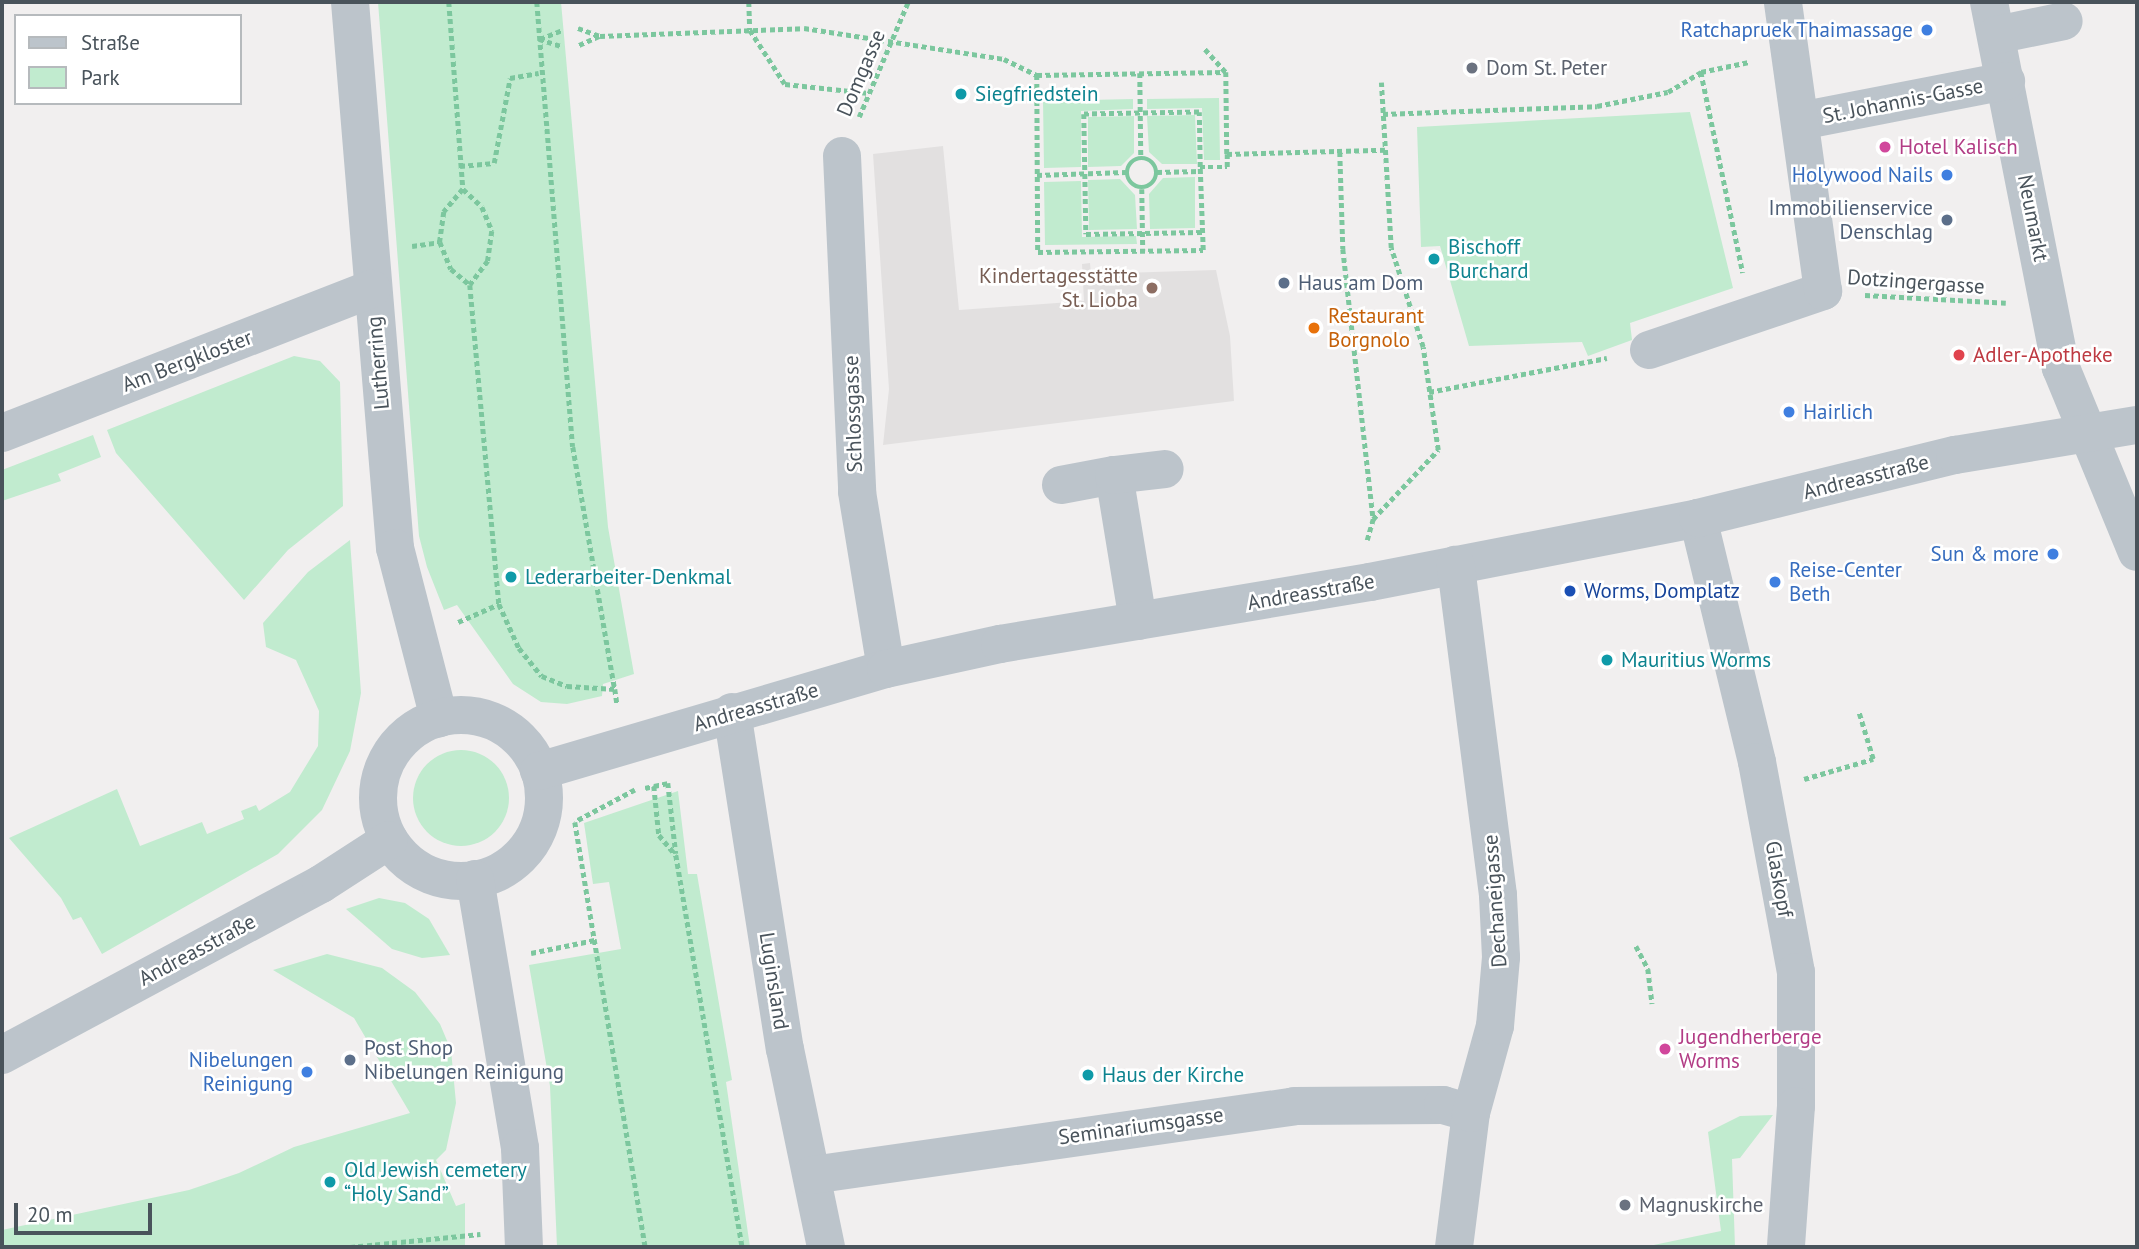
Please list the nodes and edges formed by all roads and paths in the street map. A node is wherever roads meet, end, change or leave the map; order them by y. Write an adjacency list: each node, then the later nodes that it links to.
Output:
1 (350, 2): 47 (street, Lutherring)
2 (449, 2): 35 (path)
3 (537, 2): 13 (path)
4 (749, 2): 11 (path)
5 (908, 2): 14 (path, Domgasse)
6 (1783, 2): 29 (street)
7 (1993, 19): 8 (street); 24 (street, Neumarkt)
8 (2064, 21)
9 (578, 28): 12 (path)
10 (562, 30): 13 (path)
11 (750, 30): 12 (path); 14 (path); 26 (path)
12 (600, 36): 15 (path)
13 (539, 39): 16 (path); 21 (path)
14 (892, 40): 23 (path); 26 (path, Domgasse)
15 (579, 46)
16 (563, 47)
17 (1205, 50): 19 (path)
18 (1749, 62): 20 (path)
19 (1226, 72): 22 (path); 32 (path)
20 (1701, 72): 28 (path); 48 (path)
21 (539, 73): 35 (path); 66 (path)
22 (1140, 73): 23 (path); 27 (path)
23 (1037, 75): 40 (path)
24 (2006, 81): 29 (street, St. Johannis-Gasse); 50 (street, Neumarkt)
25 (1381, 82): 28 (path)
26 (869, 93): 33 (path, Domgasse)
27 (1140, 113): 34 (path); 36 (path); 39 (path)
28 (1383, 114): 30 (path)
29 (1800, 121): 49 (street)
30 (1385, 150): 31 (path); 52 (path)
31 (1340, 152): 32 (path); 60 (path)
32 (1227, 154): 36 (path)
33 (842, 156): 65 (street, Schlossgasse)
34 (1141, 158): 37 (path); 38 (path)
35 (460, 166): 41 (path)
36 (1200, 169): 38 (path); 43 (path)
37 (1126, 172): 39 (path); 42 (path)
38 (1157, 172): 42 (path)
39 (1085, 173): 40 (path); 44 (path)
40 (1037, 175): 45 (path)
41 (463, 189): 46 (path); 46 (path)
42 (1142, 189): 44 (path)
43 (1202, 232): 44 (path); 45 (path)
44 (1143, 233): 45 (path)
45 (1143, 251)
46 (470, 285): 66 (path)
47 (372, 289): 55 (street, Am Bergkloster); 69 (street, Lutherring)
48 (1746, 289)
49 (1823, 291): 50 (path, Dotzingergasse); 51 (street)
50 (2049, 302): 54 (street, Neumarkt)
51 (1649, 350): 52 (path)
52 (1429, 392): 60 (path)
53 (2137, 425): 54 (street, Andreasstraße)
54 (2087, 431): 59 (street, Andreasstraße); 61 (street, Neumarkt)
55 (2, 433)
56 (1165, 469): 57 (street)
57 (1114, 475): 58 (street); 64 (street)
58 (1061, 485)
59 (1698, 518): 62 (street, Andreasstraße); 73 (street, Glaskopf)
60 (1373, 519): 63 (path)
61 (2137, 552)
62 (1456, 565): 63 (street, Andreasstraße); 83 (street, Dechaneigasse)
63 (1370, 582): 64 (street, Andreasstraße)
64 (1138, 621): 65 (street, Andreasstraße)
65 (886, 670): 67 (street, Andreasstraße)
66 (615, 689): 70 (path)
67 (732, 712): 70 (street, Andreasstraße); 84 (street, Luginsland)
68 (1859, 713): 73 (path)
69 (439, 718): 71 (street); 75 (street)
70 (623, 747): 71 (street, Andreasstraße); 74 (path)
71 (539, 771): 77 (street)
72 (654, 786): 74 (path); 76 (path); 76 (path)
73 (1763, 790): 91 (street, Glaskopf)
74 (635, 791): 78 (path)
75 (389, 840): 77 (street); 82 (street, Andreasstraße)
76 (676, 855): 89 (path)
77 (475, 879): 80 (street)
78 (595, 940): 80 (path); 88 (path)
79 (1636, 946): 81 (path)
80 (492, 960): 85 (street)
81 (1652, 1004)
82 (2, 1055)
83 (1471, 1113): 84 (street, Seminariumsgasse); 86 (street, Dechaneigasse)
84 (812, 1175): 90 (street, Luginsland)
85 (524, 1240): 87 (path)
86 (1460, 1243)
87 (350, 1247)
88 (645, 1247)
89 (742, 1247)
90 (826, 1247)
91 (1786, 1247)

